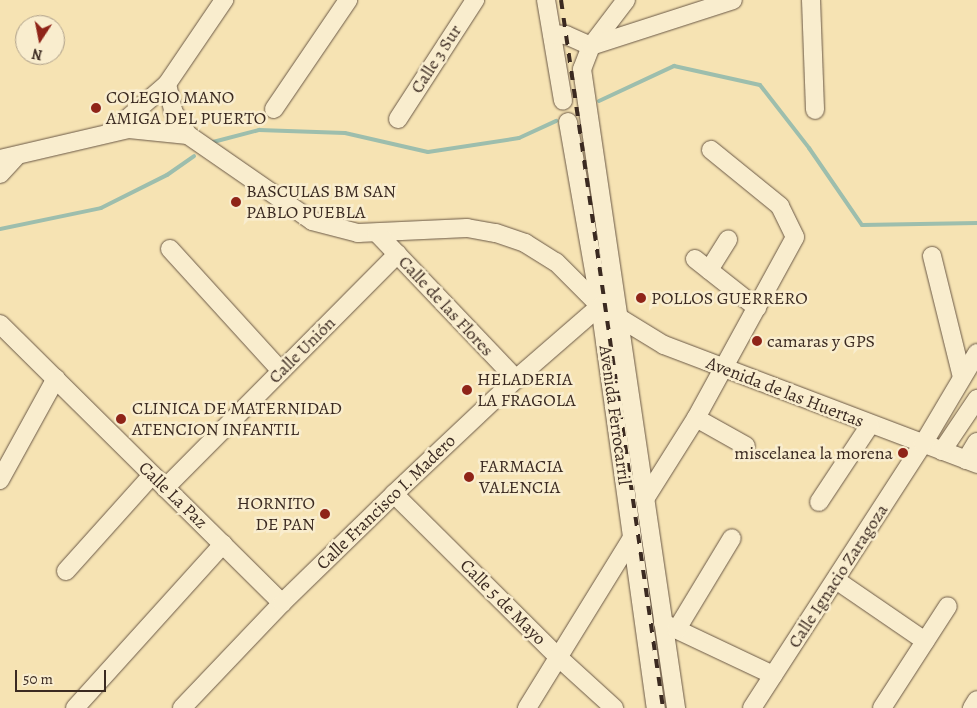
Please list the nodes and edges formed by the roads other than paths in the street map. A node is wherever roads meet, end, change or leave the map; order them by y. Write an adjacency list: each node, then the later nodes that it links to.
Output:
1 (224, 0): 10 (street)
2 (348, 0): 12 (street)
3 (475, 0): 14 (street, Calle 3 Sur)
4 (626, 0): 9 (street)
5 (732, 0): 9 (street)
6 (811, 0): 13 (street)
7 (544, 3): 8 (street)
8 (552, 34): 9 (street); 11 (street)
9 (591, 46): 31 (street)
10 (166, 84): 16 (street); 17 (street)
11 (563, 101)
12 (274, 109)
13 (815, 110)
14 (398, 119)
15 (568, 122): 29 (street, Avenida Ferrocarril)
16 (113, 131): 17 (street); 19 (street)
17 (188, 135): 22 (street, Avenida de las Huertas)
18 (711, 150): 30 (street)
19 (18, 156): 20 (street); 21 (street)
20 (0, 159)
21 (0, 174)
22 (377, 233): 25 (street, Calle de las Flores); 29 (street, Avenida de las Huertas)
23 (728, 239): 28 (street)
24 (170, 249): 35 (street)
25 (397, 254): 35 (street, Calle Unión); 38 (street, Calle de las Flores)
26 (932, 256): 36 (street)
27 (694, 259): 28 (street)
28 (709, 270): 30 (street)
29 (600, 306): 31 (street, Avenida de las Huertas); 38 (street, Calle Francisco I. Madero); 53 (street, Avenida Ferrocarril)
30 (757, 308): 34 (street)
31 (620, 319): 34 (street, Avenida de las Huertas); 51 (street)
32 (0, 324): 37 (street, Calle La Paz)
33 (977, 352): 36 (street, Calle Ignacio Zaragoza)
34 (724, 368): 40 (street); 41 (street, Avenida de las Huertas)
35 (281, 371): 49 (street, Calle Unión)
36 (962, 377): 43 (street, Calle Ignacio Zaragoza)
37 (56, 378): 47 (street, Calle La Paz); 48 (street)
38 (516, 380): 50 (street, Calle Francisco I. Madero)
39 (977, 399): 45 (street)
40 (696, 418): 44 (street); 51 (street)
41 (870, 424): 43 (street, Avenida de las Huertas); 52 (street)
42 (977, 442): 46 (street)
43 (923, 444): 45 (street, Avenida de las Huertas); 57 (street, Calle Ignacio Zaragoza)
44 (746, 446)
45 (942, 451): 46 (street, Avenida de las Huertas)
46 (971, 462)
47 (152, 475): 49 (street, Calle La Paz); 56 (street)
48 (0, 480)
49 (165, 488): 55 (street, Calle La Paz)
50 (394, 494): 58 (street, Calle Francisco I. Madero); 62 (street, Calle 5 de Mayo)
51 (645, 499): 60 (street)
52 (820, 502)
53 (632, 538): 62 (street); 69 (street, Avenida Ferrocarril)
54 (732, 538): 60 (street)
55 (223, 544): 58 (street, Calle La Paz); 65 (street)
56 (66, 570)
57 (836, 580): 61 (street); 63 (street, Calle Ignacio Zaragoza)
58 (282, 603): 66 (street, Calle Francisco I. Madero)
59 (948, 606): 61 (street)
60 (670, 626): 63 (street); 70 (street)
61 (925, 641): 72 (street)
62 (558, 657): 67 (street); 68 (street, Calle 5 de Mayo)
63 (774, 674): 71 (street, Calle Ignacio Zaragoza)
64 (977, 700): 73 (street)
65 (75, 708)
66 (182, 708)
67 (527, 708)
68 (614, 708)
69 (656, 708)
70 (676, 708)
71 (752, 708)
72 (882, 708)
73 (972, 708)

